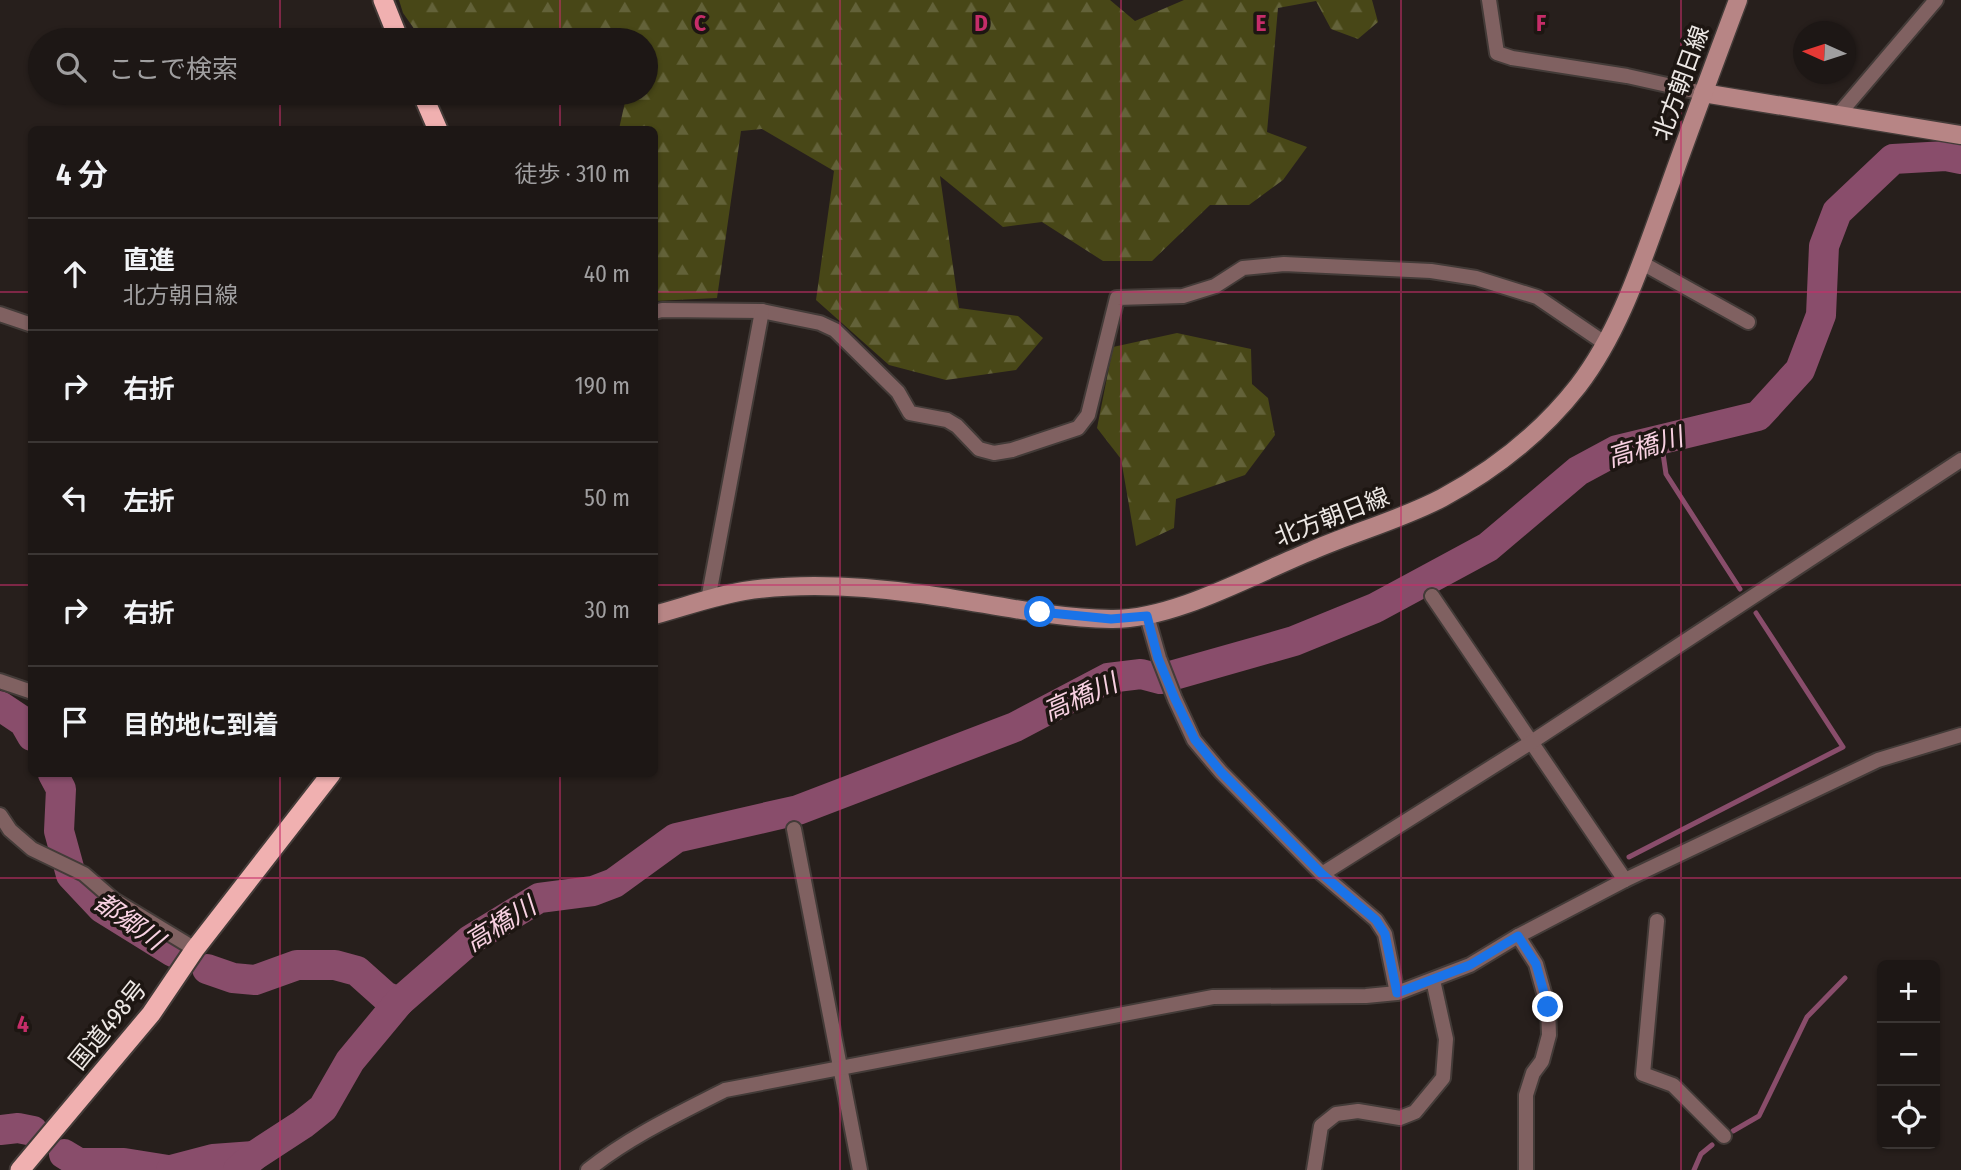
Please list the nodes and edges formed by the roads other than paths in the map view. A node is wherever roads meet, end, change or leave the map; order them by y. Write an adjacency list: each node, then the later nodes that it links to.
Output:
1 (383, 0): 5 (highway)
2 (1489, 0): 6 (street)
3 (1738, 0): 6 (main road, 北方朝日線)
4 (1936, 0): 8 (street)
5 (394, 28)
6 (1703, 93): 8 (main road); 11 (main road, 北方朝日線)
7 (427, 105): 9 (highway)
8 (1839, 114): 10 (main road)
9 (436, 126)
10 (1961, 135)
11 (1642, 263): 15 (street); 17 (main road, 北方朝日線)
12 (658, 311): 13 (street)
13 (762, 311): 17 (street); 20 (street)
14 (0, 314): 16 (street)
15 (1748, 322)
16 (28, 324)
17 (1606, 344): 22 (main road, 北方朝日線)
18 (1961, 460): 26 (street)
19 (1432, 596): 26 (street)
20 (708, 600): 21 (main road, 北方朝日線); 22 (main road, 北方朝日線)
21 (658, 614)
22 (1147, 616): 30 (street)
23 (0, 681): 24 (street)
24 (28, 691)
25 (1961, 735): 31 (street)
26 (1530, 743): 30 (street); 31 (street)
27 (329, 777): 34 (highway, 国道498号)
28 (0, 815): 34 (street)
29 (794, 829): 37 (street)
30 (1322, 874): 36 (street)
31 (1625, 880): 33 (street)
32 (1657, 921): 38 (street)
33 (1518, 936): 35 (street); 43 (street)
34 (195, 949): 39 (highway, 国道498号)
35 (1433, 980): 36 (street); 42 (street)
36 (1397, 993): 37 (street)
37 (841, 1068): 40 (street); 41 (street)
38 (1724, 1136)
39 (20, 1170)
40 (588, 1170)
41 (860, 1170)
42 (1314, 1170)
43 (1526, 1170)

